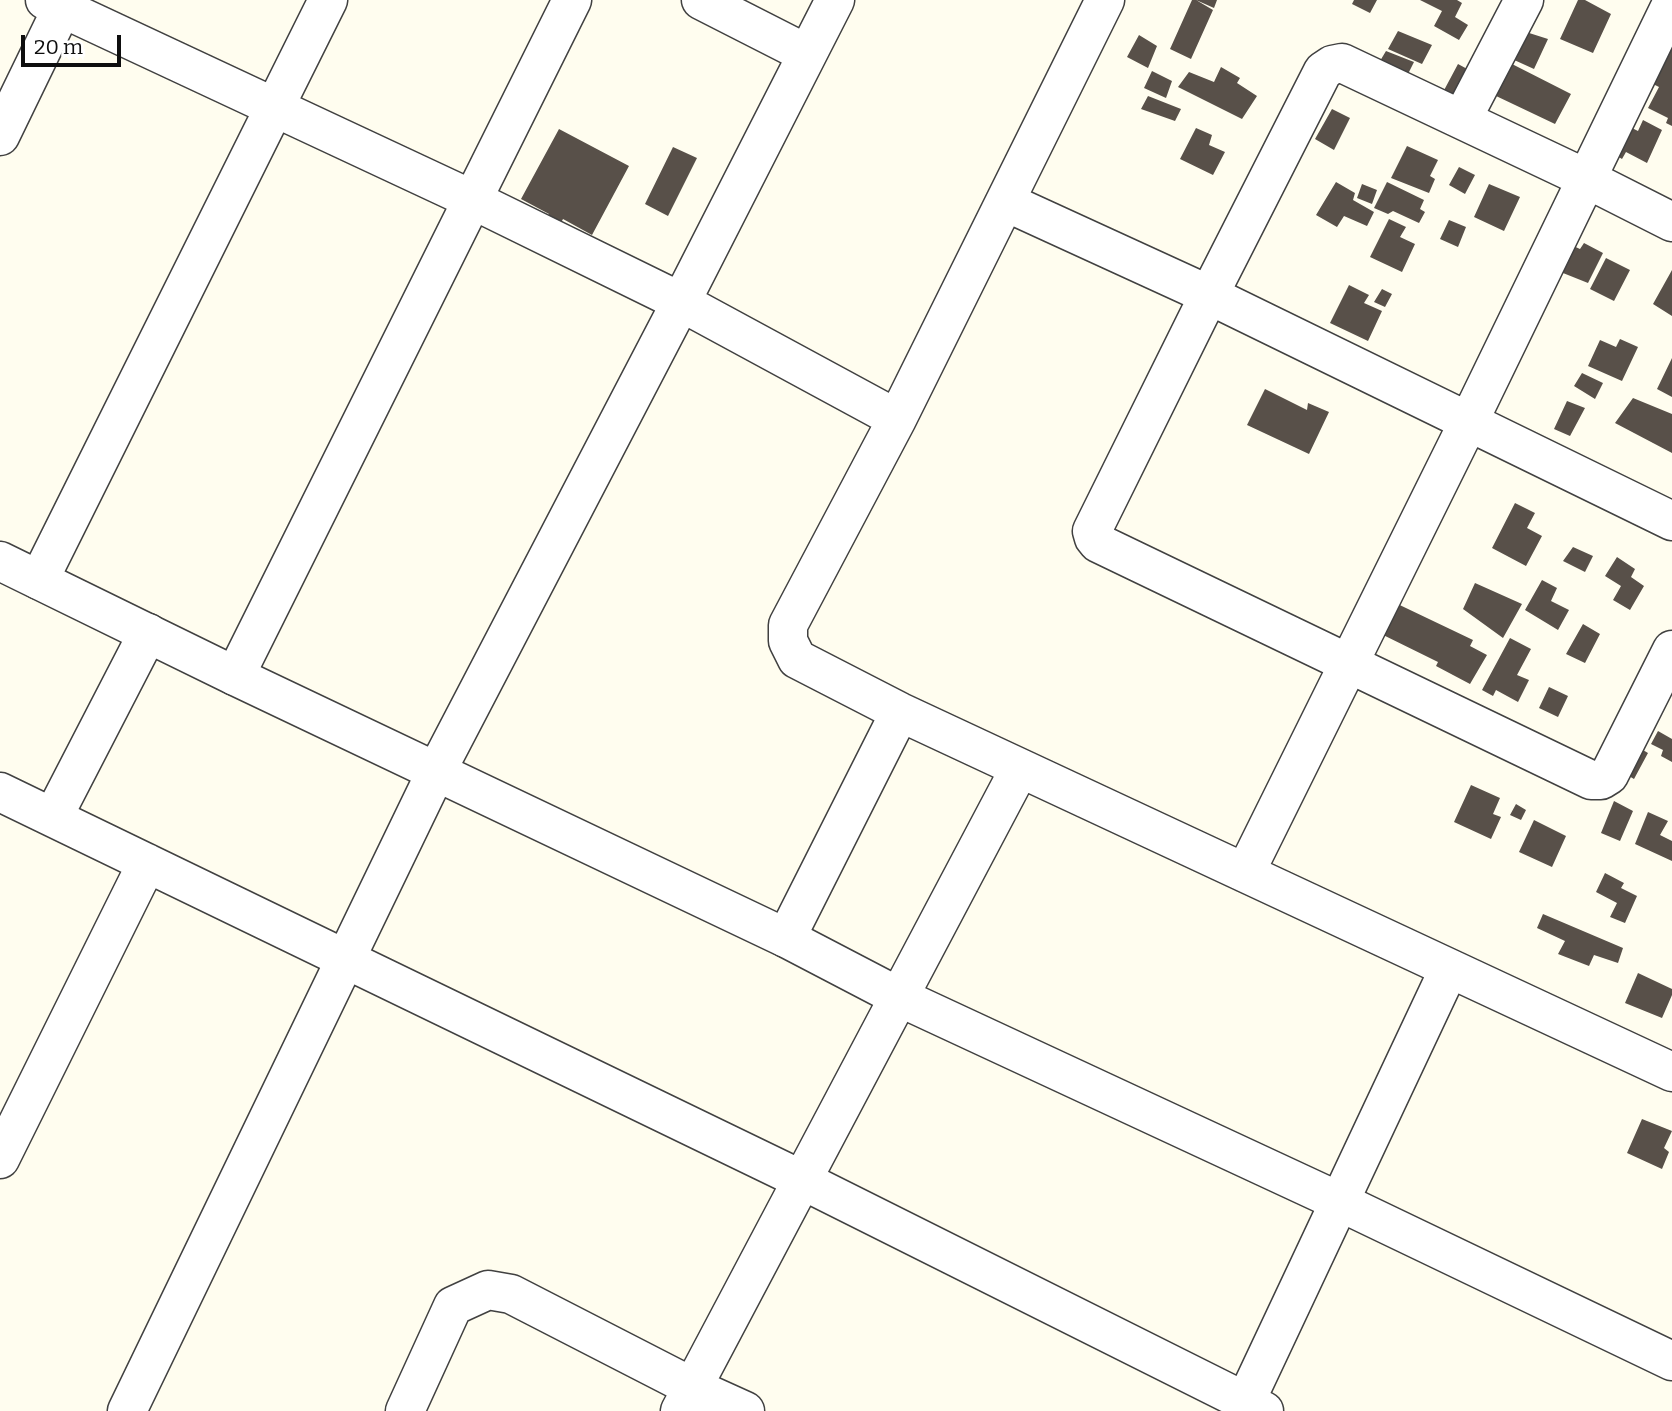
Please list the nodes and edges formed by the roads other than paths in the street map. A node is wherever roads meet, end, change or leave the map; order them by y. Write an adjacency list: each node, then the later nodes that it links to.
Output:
1 (328, 0): 10 (street)
2 (572, 0): 14 (street)
3 (701, 0): 9 (street)
4 (835, 0): 9 (street)
5 (1105, 0): 15 (street)
6 (1524, 0): 11 (street)
7 (58, 3): 10 (street); 12 (street)
8 (1672, 4): 13 (street)
9 (807, 54): 18 (street)
10 (275, 106): 14 (street); 23 (street)
11 (1462, 120): 13 (street); 17 (street)
12 (0, 136)
13 (1587, 179): 16 (street); 20 (street)
14 (473, 200): 18 (street); 27 (street)
15 (1006, 202): 17 (street); 19 (street)
16 (1672, 222)
17 (1209, 295): 20 (street); 26 (street)
18 (681, 302): 19 (street); 30 (street)
19 (897, 419): 28 (street)
20 (1468, 423): 21 (street); 26 (street)
21 (1672, 521)
22 (0, 561): 23 (street)
23 (39, 580): 24 (street)
24 (148, 633): 27 (street); 32 (street)
25 (1672, 650): 26 (street)
26 (1348, 664): 34 (street)
27 (235, 676): 30 (street)
28 (900, 712): 29 (street); 35 (street)
29 (1020, 768): 34 (street); 38 (street)
30 (436, 772): 35 (street); 36 (street)
31 (0, 792): 32 (street)
32 (53, 817): 33 (street)
33 (147, 863): 36 (street); 40 (street)
34 (1245, 873): 37 (street)
35 (786, 938): 38 (street)
36 (346, 959): 41 (street); 46 (street)
37 (1449, 968): 39 (street); 42 (street)
38 (899, 996): 41 (street); 42 (street)
39 (1672, 1072)
40 (0, 1159)
41 (802, 1180): 44 (street); 45 (street)
42 (1338, 1201): 43 (street); 45 (street)
43 (1672, 1361)
44 (686, 1399): 47 (street); 48 (street)
45 (1250, 1408)
46 (127, 1411)
47 (405, 1411)
48 (745, 1411)

